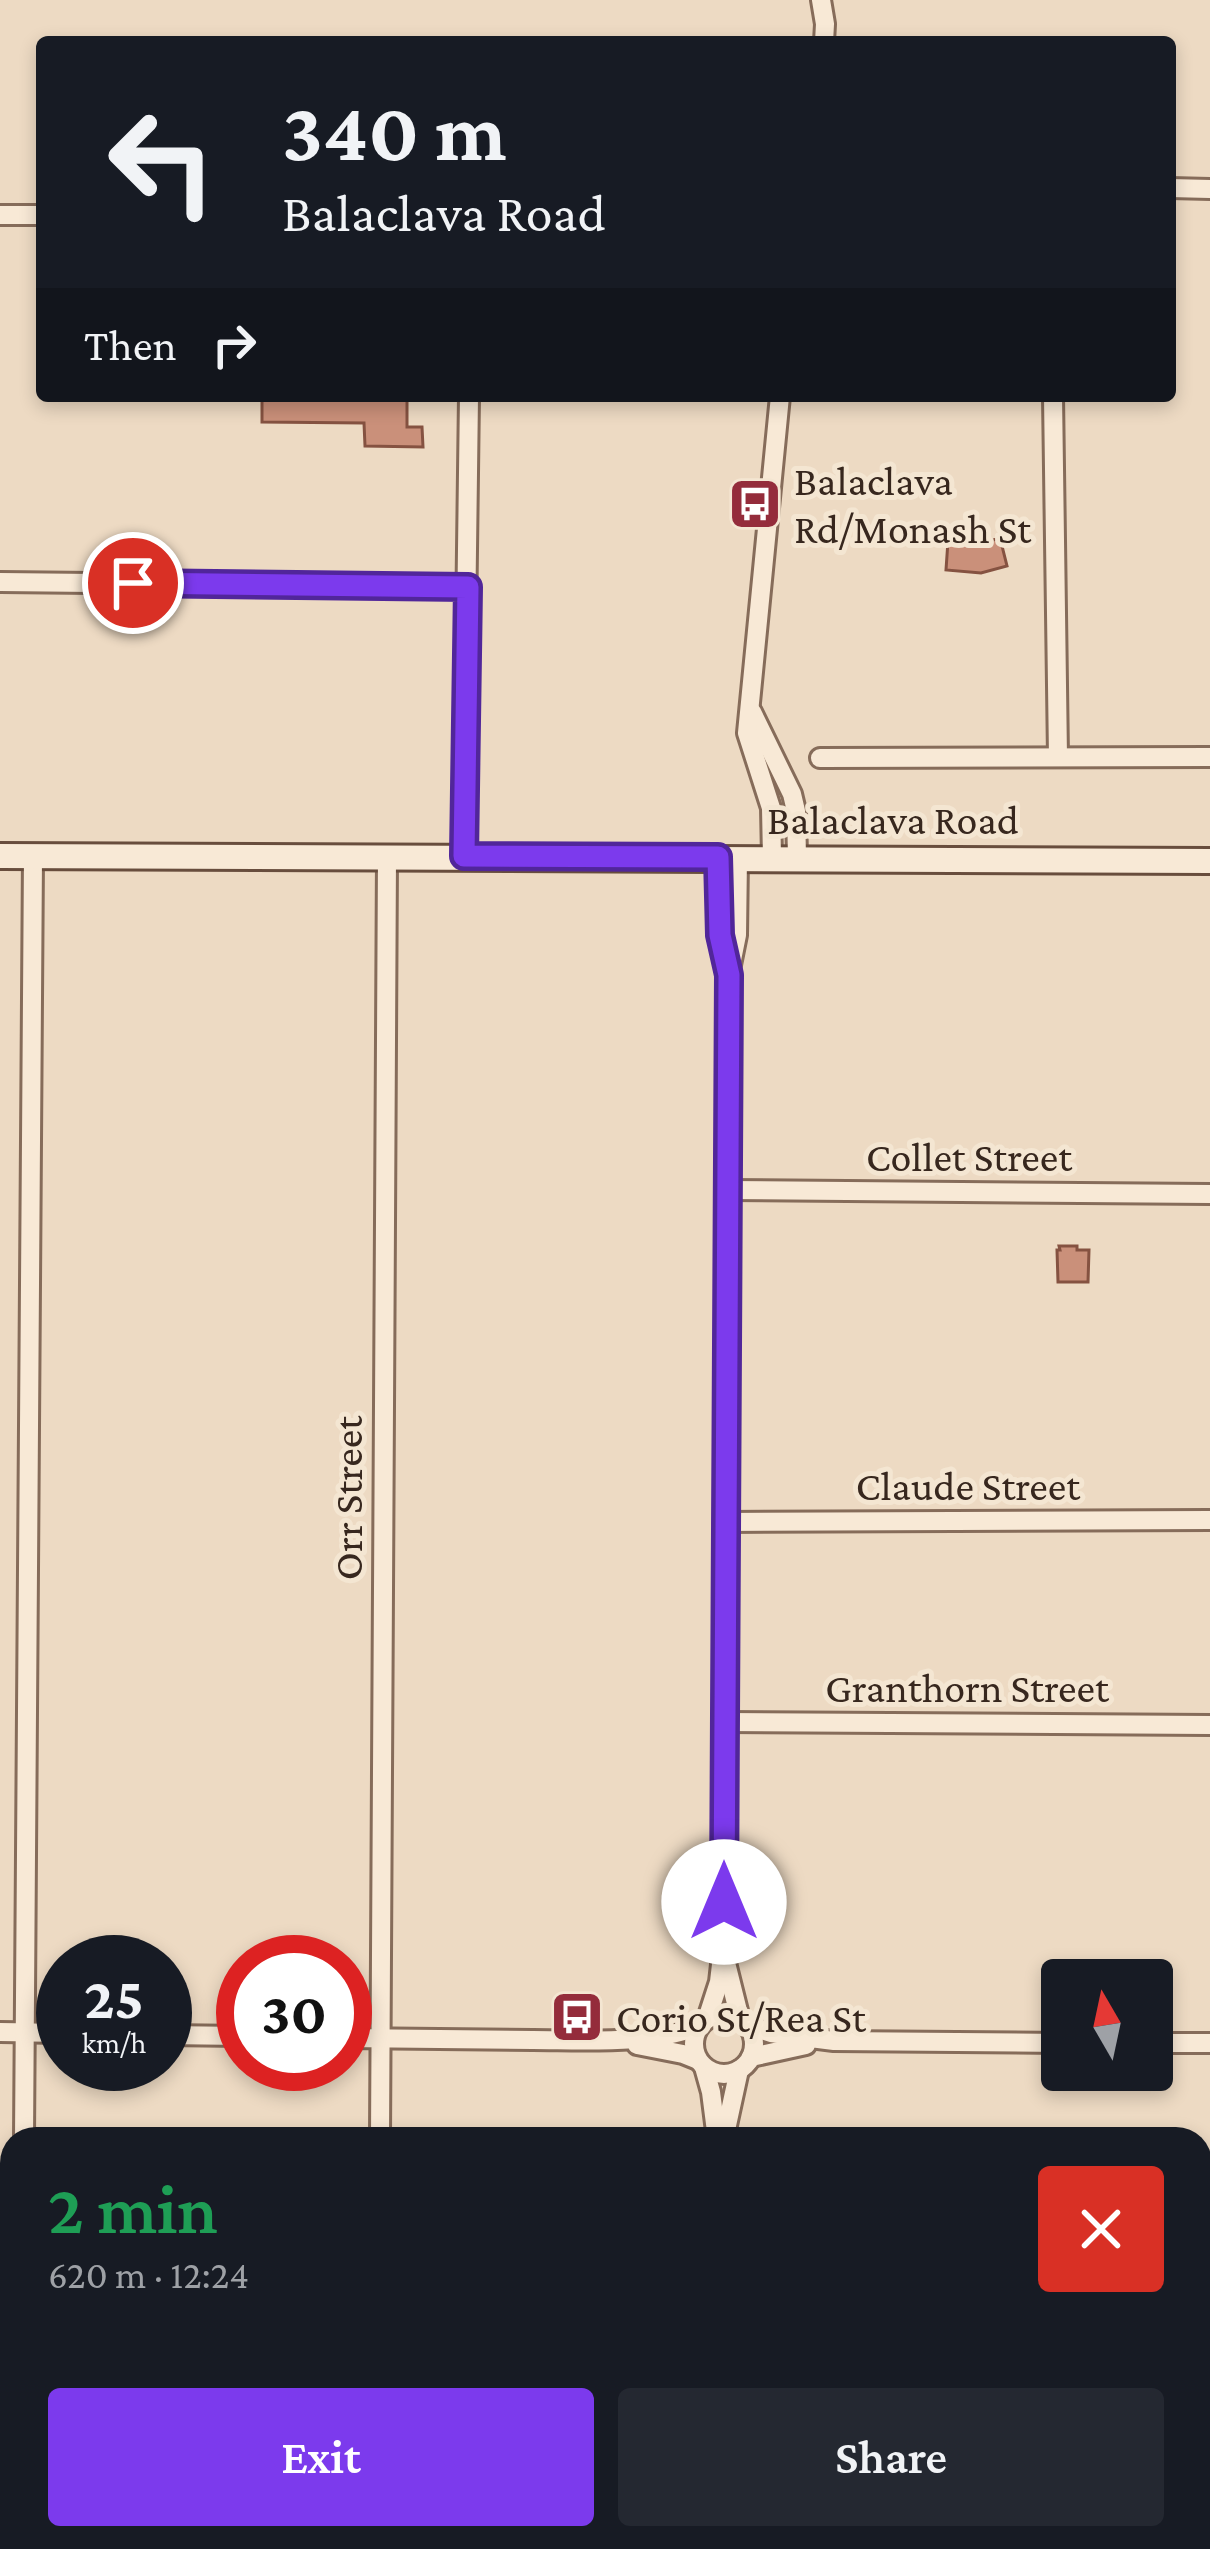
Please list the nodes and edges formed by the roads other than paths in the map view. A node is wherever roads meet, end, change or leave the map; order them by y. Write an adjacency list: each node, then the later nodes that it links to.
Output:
1 (821, 0): 2 (street)
2 (824, 36)
3 (1176, 188): 4 (street)
4 (1210, 189)
5 (0, 215): 6 (street)
6 (36, 215)
7 (469, 402): 11 (street)
8 (779, 402): 20 (street)
9 (1053, 402): 12 (street)
10 (0, 582): 11 (street)
11 (468, 587): 18 (street)
12 (1058, 757): 13 (street, Balaclava Road); 14 (street, Balaclava Road)
13 (1210, 757)
14 (820, 758)
15 (0, 856): 16 (main road, Balaclava Road)
16 (33, 856): 17 (main road, Balaclava Road); 32 (street)
17 (387, 856): 18 (main road, Balaclava Road); 35 (street, Orr Street)
18 (464, 856): 19 (main road, Balaclava Road)
19 (728, 857): 20 (main road, Balaclava Road); 22 (street)
20 (784, 857): 21 (main road, Balaclava Road)
21 (1210, 861)
22 (728, 1190): 23 (street, Collet Street); 25 (street)
23 (1210, 1194)
24 (1210, 1520): 25 (street, Claude Street)
25 (726, 1522): 26 (street)
26 (724, 1722): 27 (street, Granthorn Street); 28 (street)
27 (1210, 1724)
28 (724, 1946): 29 (street); 30 (street)
29 (703, 2022): 30 (street); 36 (street); 41 (street)
30 (743, 2022): 37 (street); 42 (street)
31 (0, 2032): 32 (street)
32 (25, 2032): 33 (street); 43 (street)
33 (36, 2032)
34 (372, 2038): 35 (street)
35 (380, 2038): 36 (street); 44 (street, Orr Street)
36 (602, 2040): 41 (street)
37 (834, 2041): 38 (street); 42 (street)
38 (1041, 2042)
39 (1173, 2043): 40 (street)
40 (1210, 2043)
41 (701, 2064): 42 (street); 45 (street)
42 (745, 2064): 46 (street)
43 (24, 2127)
44 (380, 2127)
45 (718, 2127)
46 (725, 2127)

